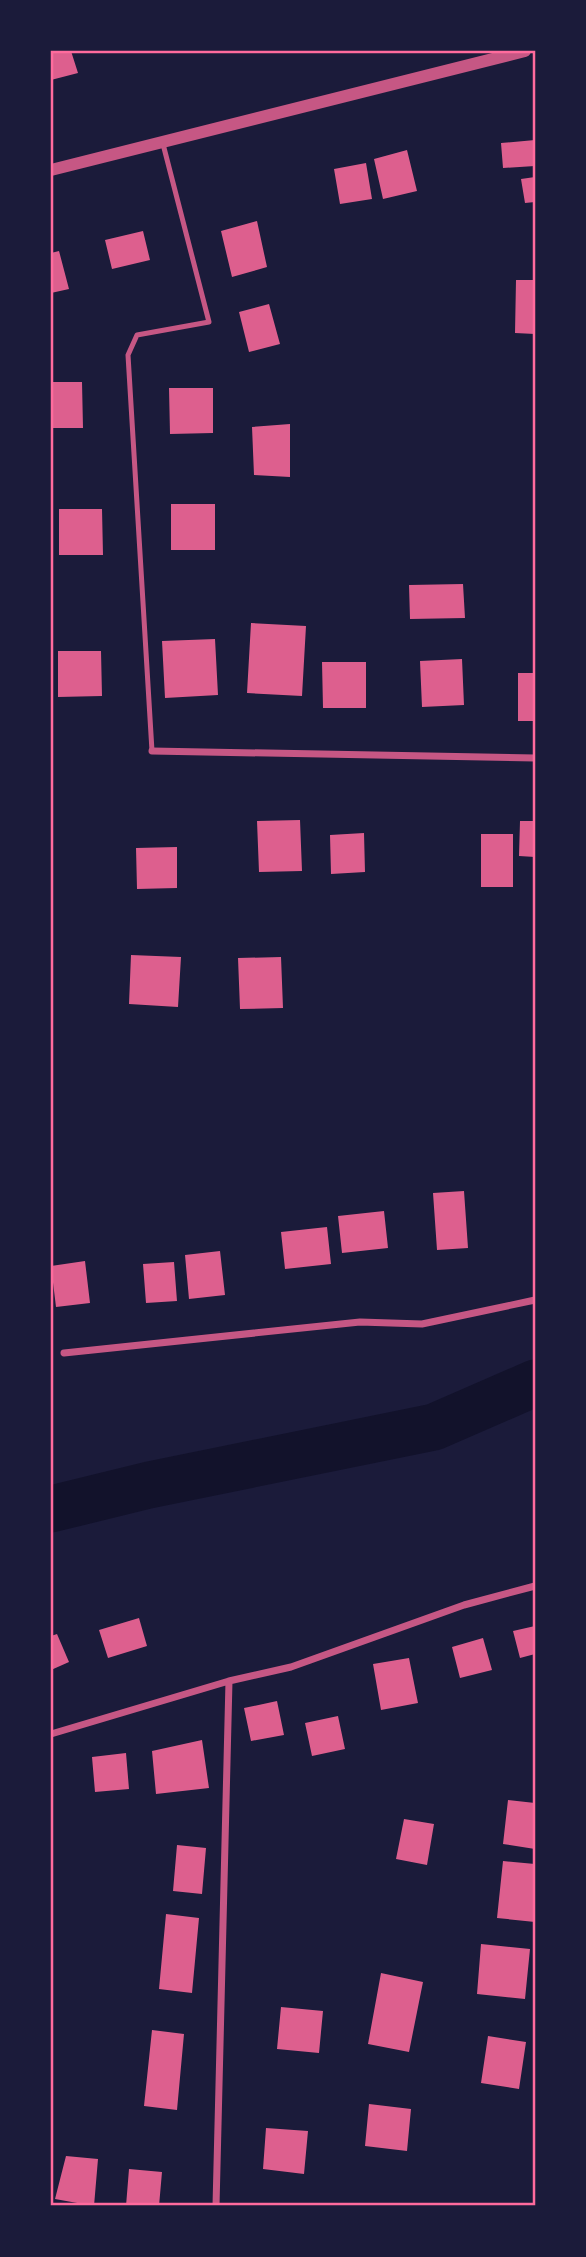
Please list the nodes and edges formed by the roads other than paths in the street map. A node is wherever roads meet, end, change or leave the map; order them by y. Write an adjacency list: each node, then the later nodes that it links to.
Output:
1 (525, 51): 2 (street)
2 (163, 141): 3 (street); 4 (lane)
3 (51, 170)
4 (152, 751): 5 (street)
5 (535, 758)
6 (535, 1300): 7 (street)
7 (64, 1353)
8 (535, 1586): 9 (street)
9 (229, 1681): 10 (street); 11 (street)
10 (51, 1734)
11 (216, 2206)

